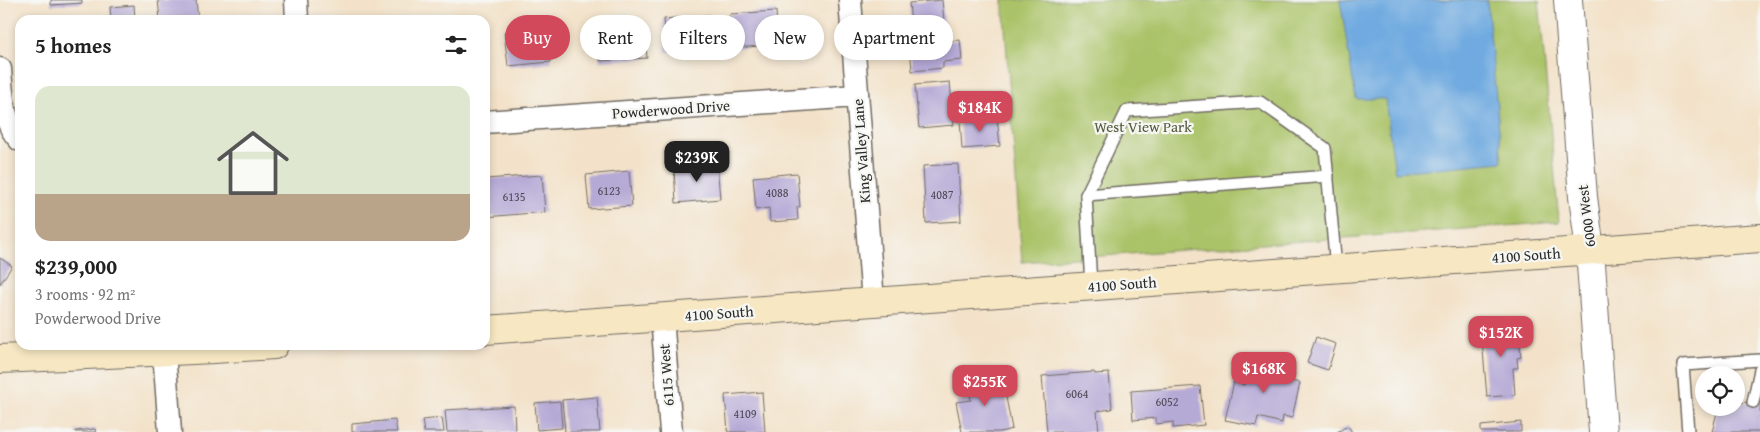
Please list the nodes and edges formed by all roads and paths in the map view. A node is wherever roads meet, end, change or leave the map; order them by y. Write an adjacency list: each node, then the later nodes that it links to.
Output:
1 (296, 0): 4 (street)
2 (850, 0): 6 (street, King Valley Lane)
3 (1568, 0): 12 (street, 6000 West)
4 (297, 15)
5 (0, 69): 8 (street)
6 (857, 96): 7 (street, Powderwood Drive); 15 (street, King Valley Lane)
7 (490, 122)
8 (15, 134)
9 (1328, 176): 10 (lane); 10 (lane); 13 (lane)
10 (1086, 195): 14 (lane)
11 (1760, 238): 12 (main road, 4100 South)
12 (1590, 250): 13 (main road, 4100 South); 26 (street, 6000 West)
13 (1336, 268): 14 (main road, 4100 South)
14 (1091, 286): 15 (main road, 4100 South)
15 (873, 302): 16 (main road, 4100 South)
16 (662, 317): 17 (main road, 4100 South); 25 (street, 6115 West)
17 (490, 330)
18 (195, 350): 19 (main road)
19 (164, 352): 20 (main road); 24 (street)
20 (0, 359)
21 (1760, 360): 27 (lane)
22 (1760, 370): 23 (lane)
23 (1752, 402)
24 (170, 432)
25 (671, 432)
26 (1603, 432)
27 (1688, 432)

